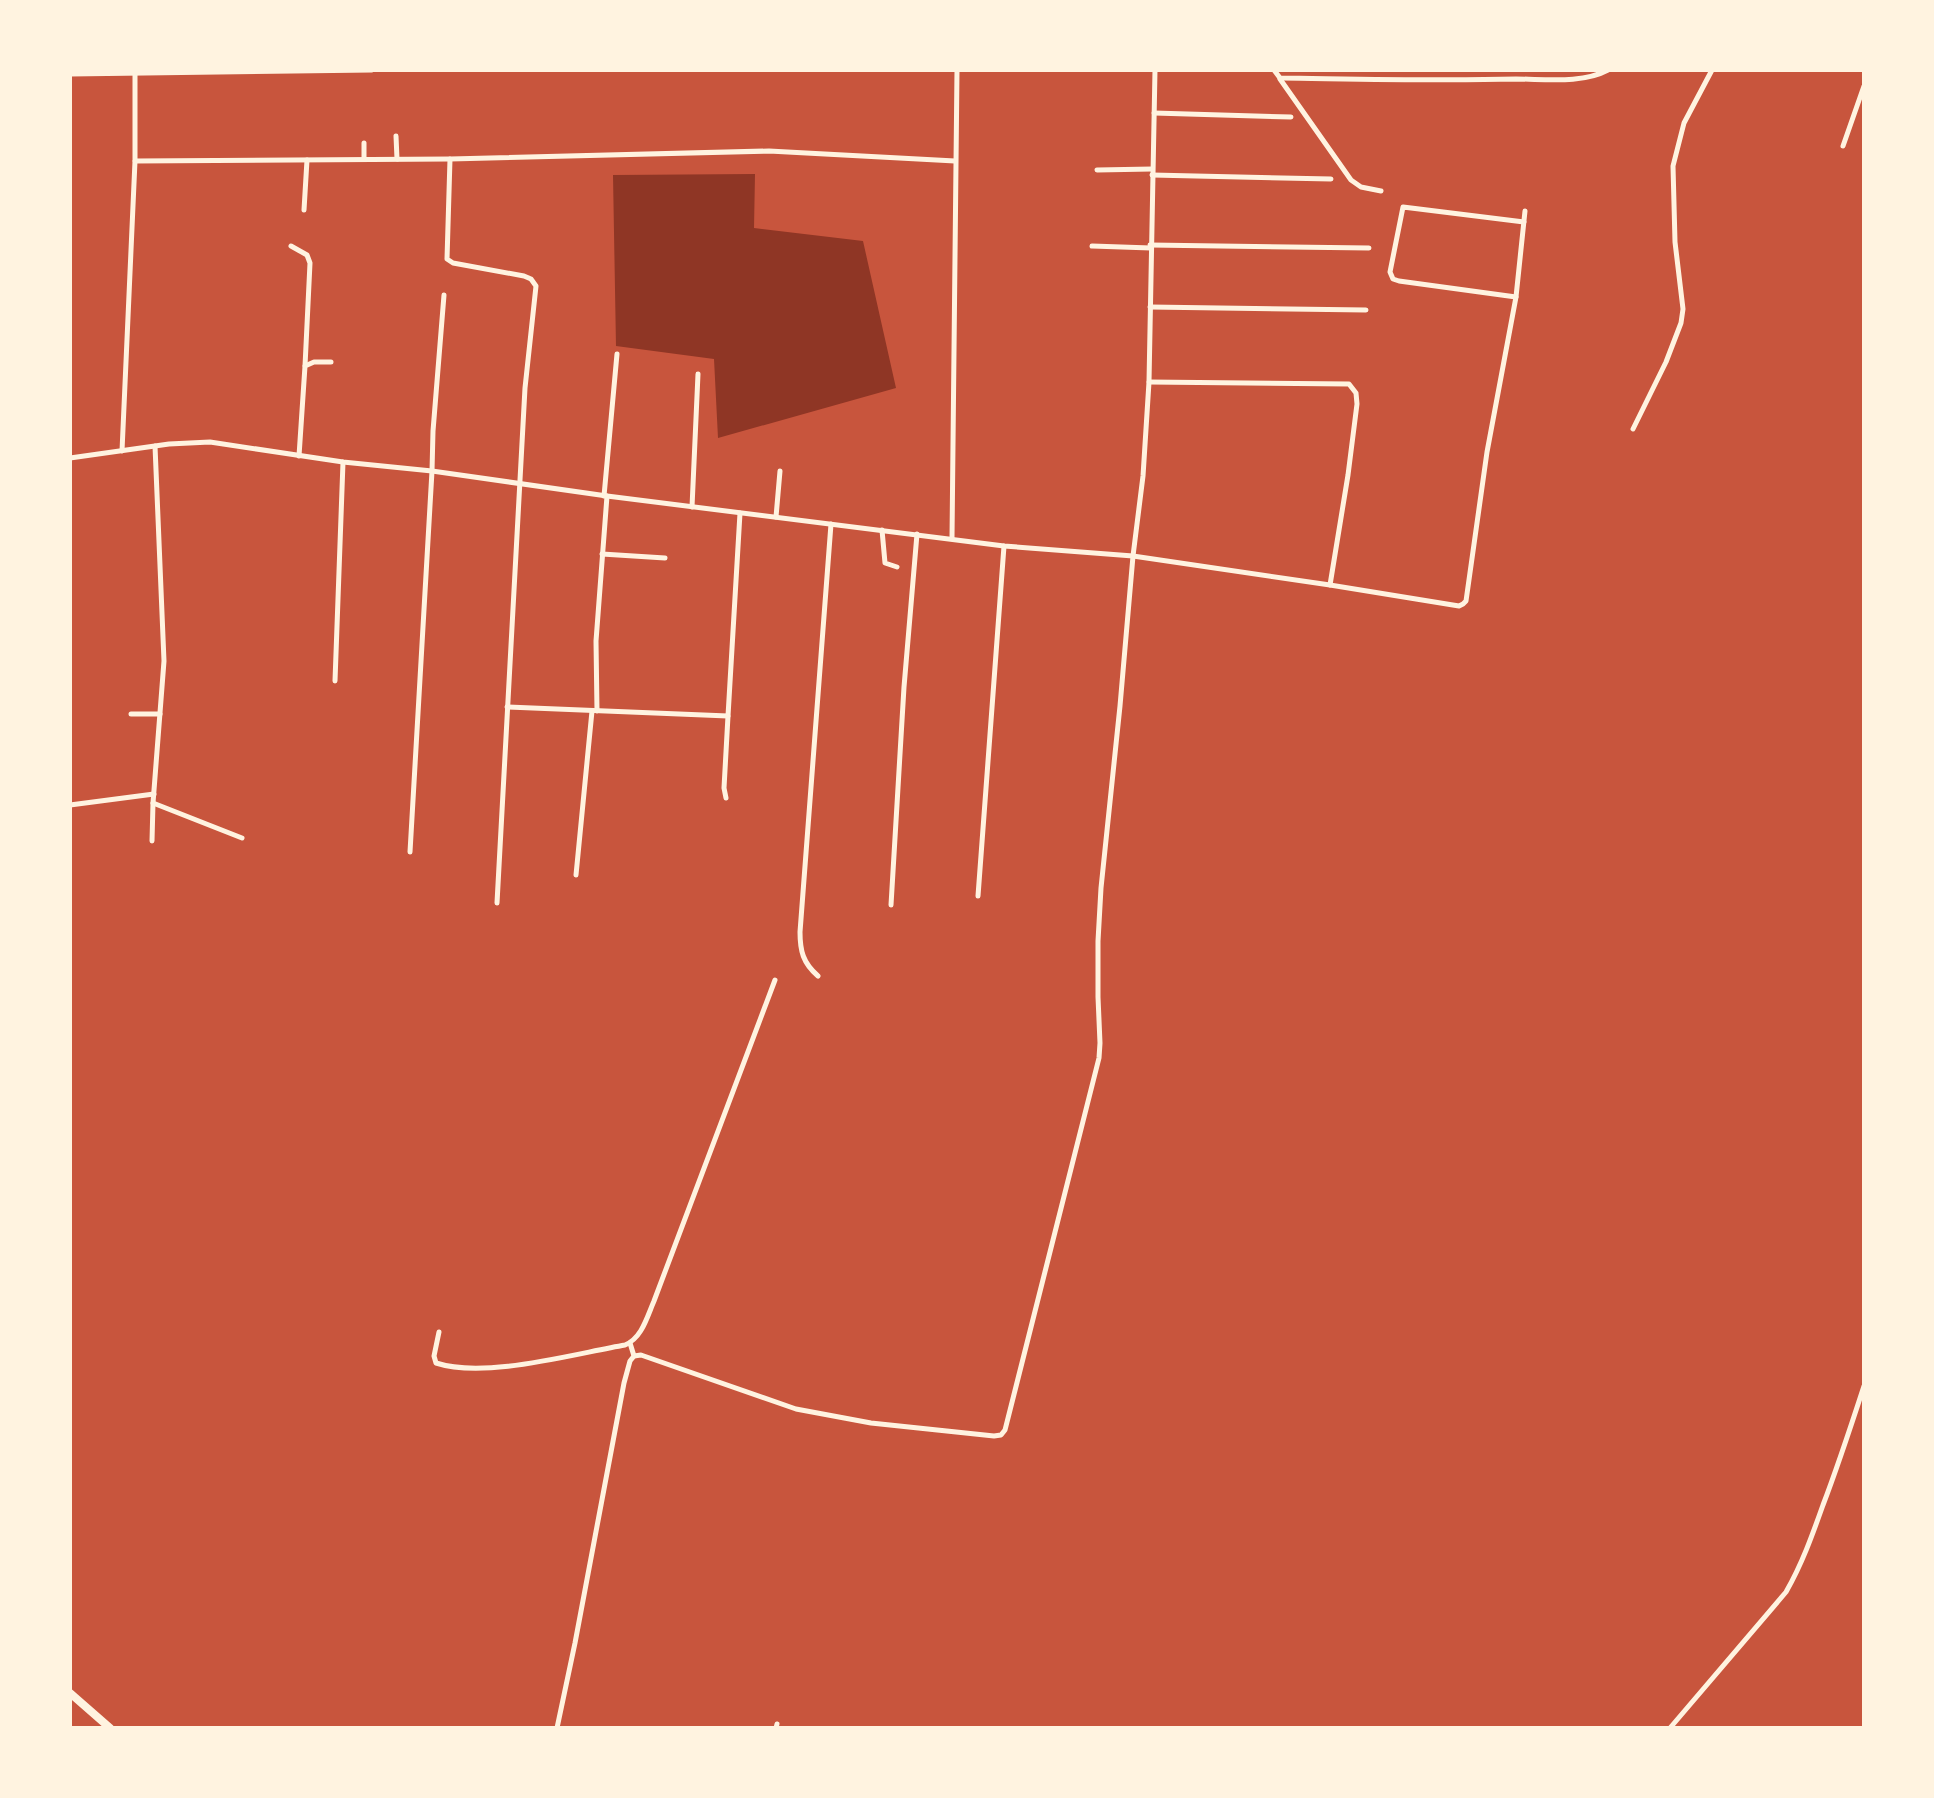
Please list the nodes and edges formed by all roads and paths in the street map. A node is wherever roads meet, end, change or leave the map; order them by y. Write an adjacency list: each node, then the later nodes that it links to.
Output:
1 (372, 70): 7 (street)
2 (957, 70): 22 (street)
3 (1155, 70): 12 (street)
4 (1274, 70): 10 (street)
5 (1608, 70): 10 (street)
6 (1712, 70): 43 (street)
7 (256, 71): 8 (street)
8 (135, 72): 9 (street); 21 (street)
9 (70, 74)
10 (1280, 78): 26 (street)
11 (1864, 86): 16 (street)
12 (1154, 113): 13 (street); 24 (street)
13 (1291, 117)
14 (396, 136): 18 (street)
15 (364, 143): 17 (street)
16 (1843, 146)
17 (364, 159): 18 (street); 20 (street)
18 (397, 159): 19 (street)
19 (450, 159): 22 (street); 51 (street)
20 (307, 160): 21 (street); 27 (street)
21 (135, 161): 45 (street)
22 (955, 161): 59 (street)
23 (1097, 170): 24 (street)
24 (1152, 172): 25 (street); 32 (street)
25 (1331, 179)
26 (1381, 191)
27 (304, 210)
28 (1525, 211): 29 (street)
29 (1524, 222): 35 (street); 35 (street)
30 (291, 246): 40 (street)
31 (1092, 246): 32 (street)
32 (1150, 247): 33 (street); 36 (street)
33 (1369, 248)
34 (444, 295): 49 (street)
35 (1516, 297): 65 (street)
36 (1150, 307): 37 (street); 42 (street)
37 (1366, 310)
38 (617, 354): 52 (street)
39 (331, 362): 40 (street)
40 (305, 366): 46 (street)
41 (698, 374): 53 (street)
42 (1149, 382): 62 (street); 65 (street)
43 (1633, 429)
44 (155, 446): 45 (street); 46 (street); 70 (street)
45 (122, 451): 47 (street)
46 (299, 456): 48 (street)
47 (70, 458)
48 (343, 462): 49 (street); 66 (street)
49 (432, 471): 51 (street); 78 (street)
50 (780, 471): 55 (street)
51 (520, 484): 52 (street); 67 (street)
52 (606, 496): 53 (street); 61 (street)
53 (692, 507): 54 (street)
54 (740, 513): 55 (street); 71 (street)
55 (776, 517): 56 (street)
56 (831, 524): 57 (street); 83 (street)
57 (882, 530): 58 (street); 64 (street)
58 (917, 534): 59 (street); 82 (street)
59 (952, 538): 60 (street)
60 (1004, 546): 62 (street); 80 (street)
61 (602, 554): 63 (street); 68 (street)
62 (1133, 556): 65 (street); 87 (street)
63 (665, 558)
64 (897, 567)
65 (1330, 585)
66 (335, 681)
67 (507, 707): 68 (street); 81 (street)
68 (594, 711): 71 (street); 79 (street)
69 (131, 714): 70 (street)
70 (160, 714): 72 (street)
71 (728, 716): 73 (street)
72 (154, 794): 74 (street); 75 (street)
73 (726, 798)
74 (153, 803): 76 (street); 77 (street)
75 (70, 805)
76 (242, 838)
77 (152, 841)
78 (410, 852)
79 (576, 875)
80 (978, 896)
81 (497, 903)
82 (891, 905)
83 (818, 976)
84 (775, 980): 86 (street)
85 (439, 1332): 86 (street)
86 (630, 1343): 87 (street)
87 (634, 1356): 91 (street)
88 (1864, 1386): 92 (street)
89 (70, 1693): 90 (main road)
90 (110, 1728)
91 (557, 1728)
92 (1670, 1728)

